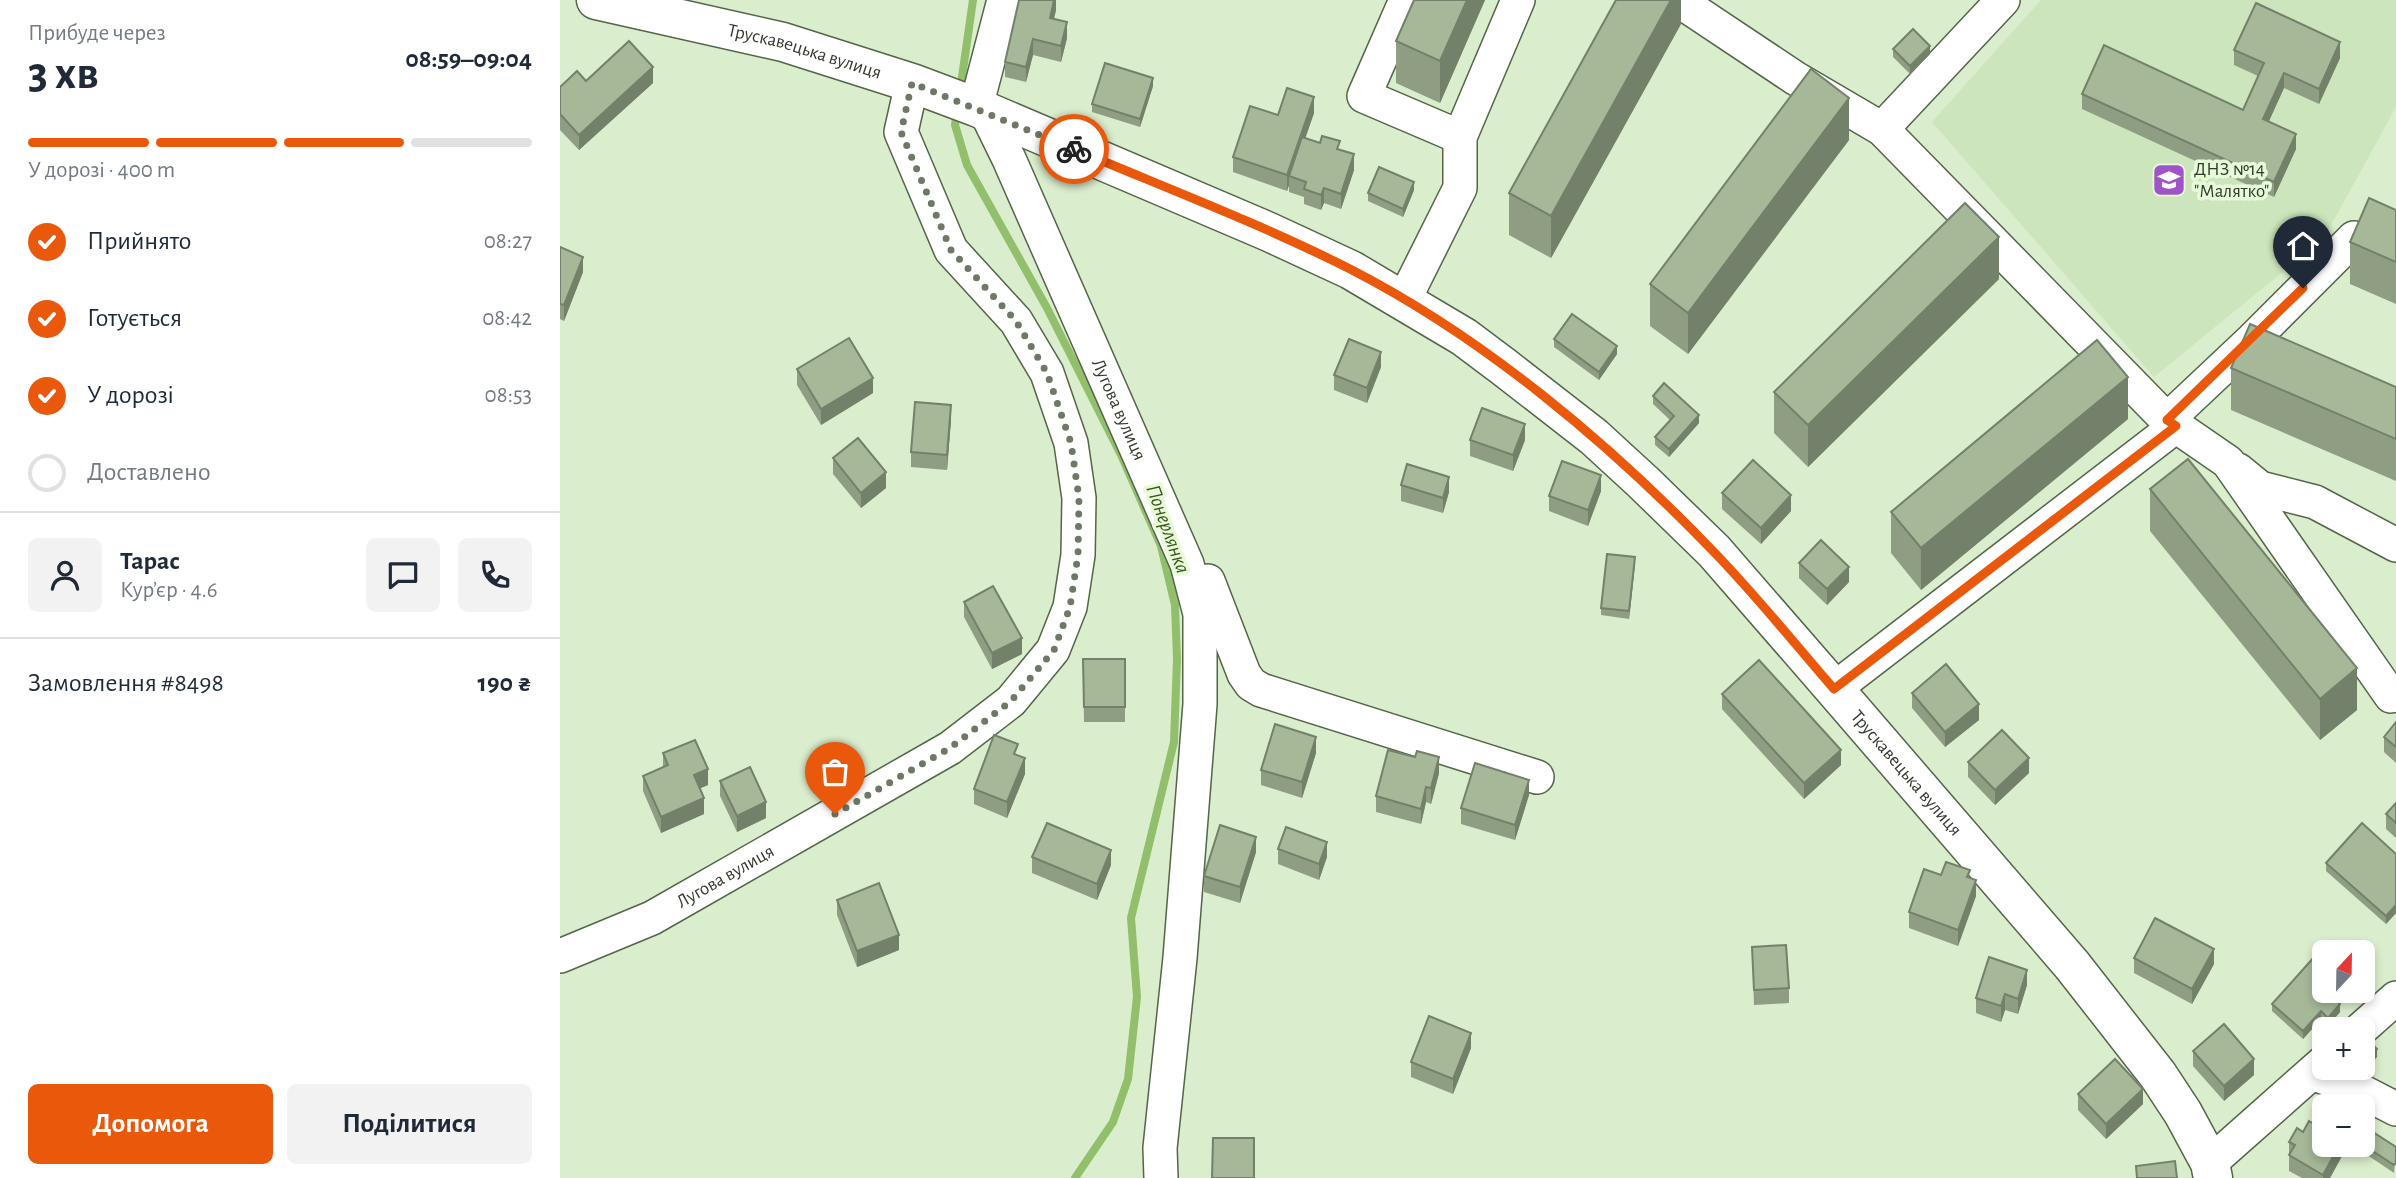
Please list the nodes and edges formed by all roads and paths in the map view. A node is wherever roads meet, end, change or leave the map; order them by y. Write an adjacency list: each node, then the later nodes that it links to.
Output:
1 (596, 0): 7 (main road, Трускавецька вулиця)
2 (1004, 0): 7 (street)
3 (1406, 0): 9 (street)
4 (1518, 0): 9 (street)
5 (1678, 0): 8 (street)
6 (2003, 0): 8 (street)
7 (956, 100): 11 (main road, Трускавецька вулиця); 17 (street, Лугова вулиця); 21 (street, Лугова вулиця)
8 (1882, 129): 14 (street)
9 (1460, 137): 11 (street)
10 (2354, 237): 12 (street)
11 (1404, 300): 18 (main road, Трускавецька вулиця)
12 (2253, 339): 13 (street); 14 (street)
13 (2288, 354)
14 (2171, 423): 15 (street); 18 (street)
15 (2228, 462): 16 (street); 19 (street)
16 (2396, 545)
17 (1187, 564): 20 (street); 28 (street, Лугова вулиця)
18 (1834, 689): 27 (main road, Трускавецька вулиця)
19 (2391, 696)
20 (1537, 777)
21 (560, 956)
22 (2396, 998): 23 (street)
23 (2375, 1017)
24 (2312, 1074): 27 (street)
25 (2340, 1080): 26 (street)
26 (2396, 1109)
27 (2211, 1171)
28 (1161, 1178)

